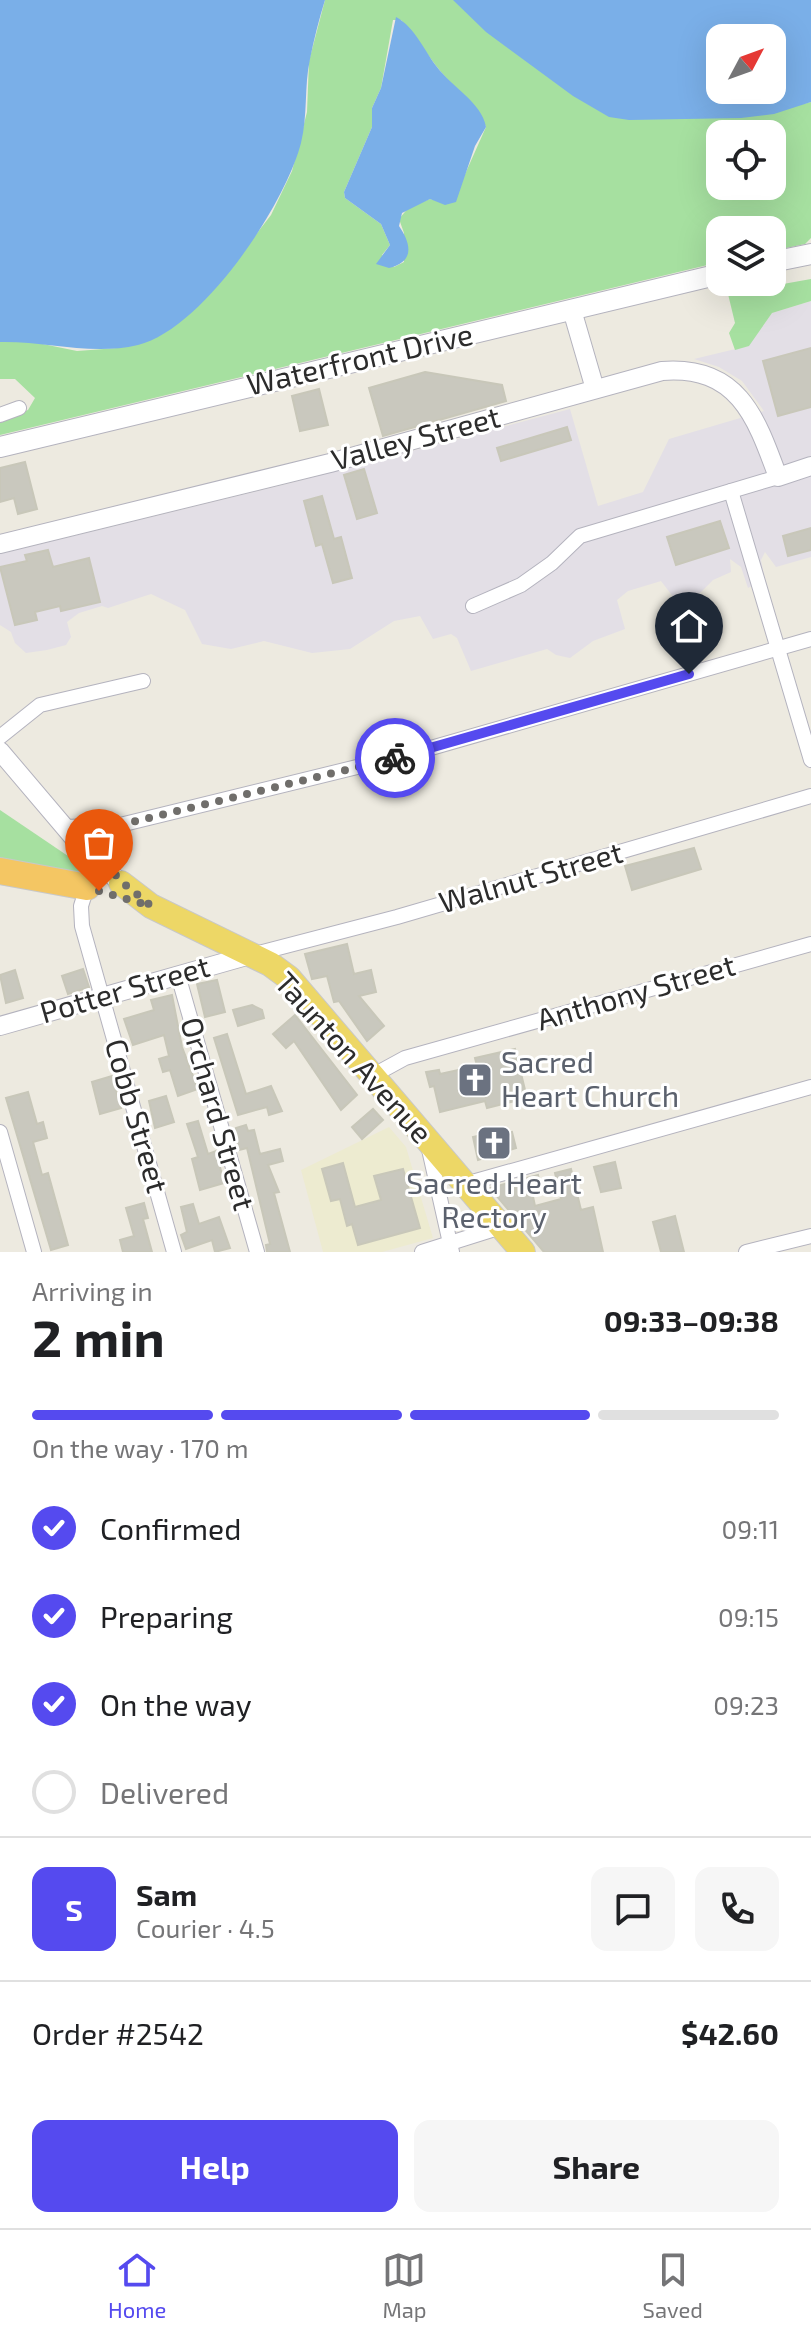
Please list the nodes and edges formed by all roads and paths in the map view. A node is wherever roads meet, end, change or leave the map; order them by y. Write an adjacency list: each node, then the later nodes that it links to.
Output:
1 (811, 254): 2 (main road)
2 (786, 259)
3 (706, 277): 4 (main road, Waterfront Drive)
4 (572, 310): 5 (street); 8 (main road, Waterfront Drive)
5 (595, 389): 10 (street, Valley Street); 12 (street, Valley Street)
6 (19, 408): 7 (street)
7 (0, 415)
8 (0, 447)
9 (811, 466): 10 (street)
10 (778, 477): 11 (street)
11 (731, 491): 13 (street); 15 (street)
12 (0, 544)
13 (473, 606)
14 (811, 639): 15 (street)
15 (778, 649): 19 (street); 21 (street)
16 (143, 681): 17 (street)
17 (0, 737)
18 (0, 751): 22 (street, Taunton Avenue)
19 (811, 760)
20 (811, 796): 28 (street, Walnut Street)
21 (120, 825): 22 (street); 24 (street)
22 (65, 827): 24 (street, Taunton Avenue)
23 (0, 871): 25 (highway)
24 (121, 883): 26 (highway, Taunton Avenue)
25 (87, 887): 26 (highway, Taunton Avenue); 30 (street, Cobb Street)
26 (151, 906): 28 (highway, Taunton Avenue)
27 (811, 944): 32 (street, Anthony Street)
28 (250, 955): 29 (street, Potter Street); 32 (highway, Taunton Avenue)
29 (178, 975): 30 (street, Potter Street); 42 (street, Orchard Street)
30 (102, 997): 31 (street, Potter Street); 41 (street, Cobb Street)
31 (0, 1026)
32 (372, 1076): 35 (highway, Taunton Avenue)
33 (811, 1087): 36 (street)
34 (0, 1132): 40 (street)
35 (428, 1141): 36 (highway, Taunton Avenue); 39 (street)
36 (465, 1184): 37 (highway, Taunton Avenue)
37 (501, 1227): 39 (street); 44 (highway, Taunton Avenue)
38 (811, 1236): 45 (street)
39 (450, 1248): 43 (street)
40 (34, 1252)
41 (174, 1252)
42 (257, 1252)
43 (422, 1252)
44 (523, 1252)
45 (746, 1252)

